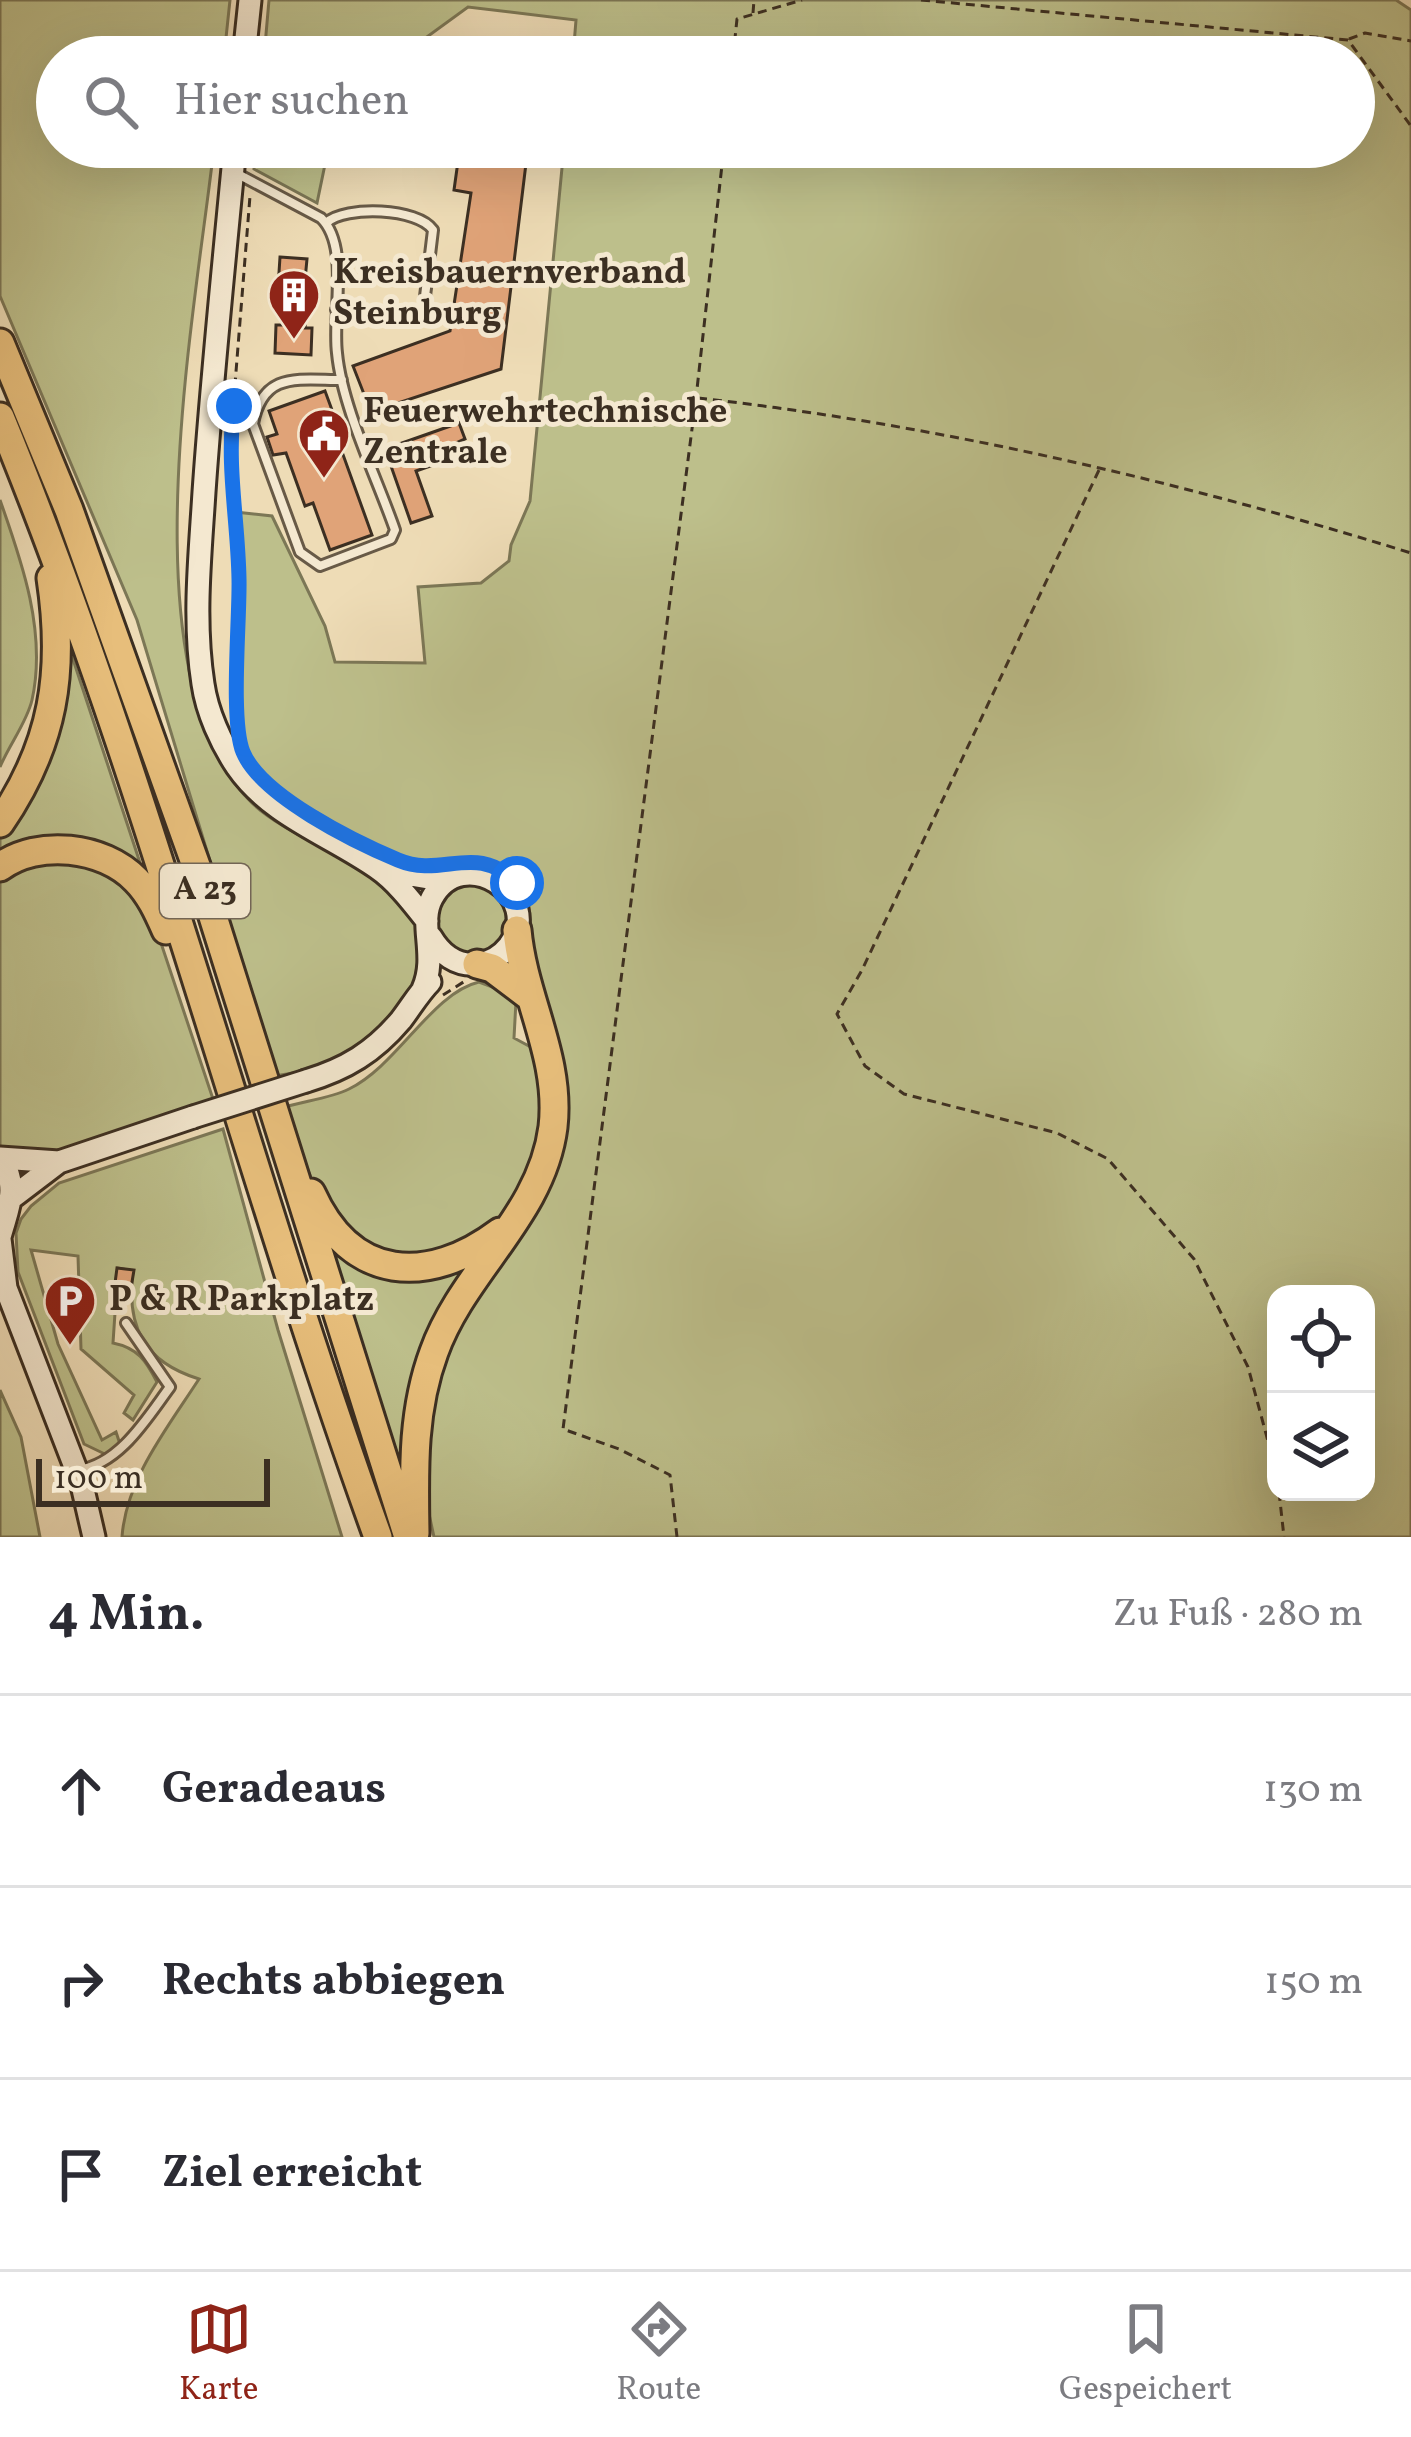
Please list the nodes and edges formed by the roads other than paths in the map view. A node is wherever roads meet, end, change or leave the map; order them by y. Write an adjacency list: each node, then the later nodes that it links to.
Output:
1 (250, 0): 2 (main road)
2 (246, 36)
3 (240, 168): 4 (main road)
4 (242, 176): 5 (lane); 13 (main road)
5 (326, 223): 6 (lane); 6 (lane)
6 (336, 310): 8 (lane)
7 (0, 343): 21 (highway, A 23)
8 (342, 380): 8 (lane)
9 (0, 417): 10 (highway, A 23)
10 (43, 521): 11 (highway); 20 (highway, A 23)
11 (0, 824)
12 (0, 867): 20 (highway)
13 (380, 870): 14 (main road); 15 (main road)
14 (446, 881): 15 (main road); 16 (main road)
15 (429, 929): 17 (main road); 18 (main road)
16 (517, 930): 17 (main road); 19 (highway)
17 (481, 968): 18 (main road); 19 (highway)
18 (430, 994): 23 (main road, bridge)
19 (529, 996): 24 (highway)
20 (215, 1040): 30 (highway, A 23)
21 (272, 1112): 24 (highway); 31 (highway, A 23)
22 (0, 1158): 23 (main road); 25 (main road)
23 (59, 1162): 25 (main road)
24 (518, 1219): 31 (highway)
25 (4, 1222): 26 (main road)
26 (3, 1284): 28 (main road)
27 (126, 1323): 28 (lane)
28 (76, 1470): 29 (main road)
29 (94, 1537)
30 (378, 1537)
31 (412, 1537)

